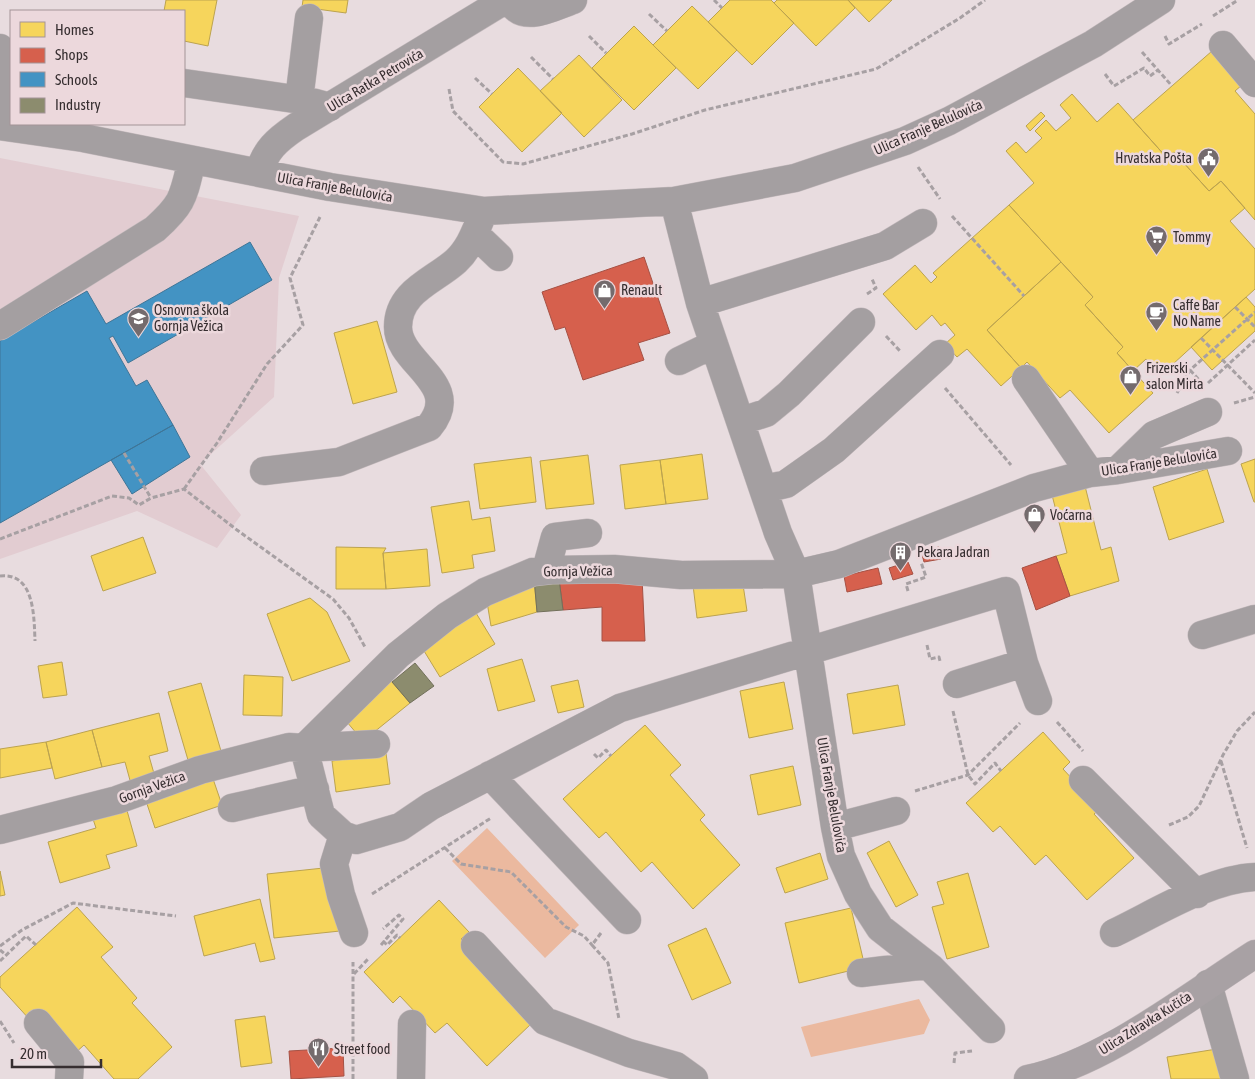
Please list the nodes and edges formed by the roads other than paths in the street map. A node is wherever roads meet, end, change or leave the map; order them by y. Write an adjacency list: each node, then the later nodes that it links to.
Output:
1 (505, 0): 11 (street, Ulica Ratka Petrovića)
2 (510, 0): 3 (street)
3 (573, 0)
4 (1161, 0): 15 (street, Ulica Franje Belulovića)
5 (309, 18): 10 (street)
6 (1223, 45): 9 (street)
7 (0, 48): 12 (street)
8 (185, 83): 10 (street)
9 (1255, 83)
10 (299, 100): 11 (street)
11 (330, 107): 14 (street, Ulica Ratka Petrovića)
12 (5, 127): 13 (street, Ulica Franje Belulovića)
13 (192, 160): 14 (street, Ulica Franje Belulovića); 21 (street)
14 (259, 173): 16 (street, Ulica Franje Belulovića)
15 (674, 201): 16 (street, Ulica Franje Belulovića); 19 (street, Ulica Franje Belulovića)
16 (479, 222): 18 (street); 30 (street)
17 (923, 223): 19 (street)
18 (499, 258)
19 (700, 303): 22 (street, Ulica Franje Belulovića)
20 (862, 309): 27 (street)
21 (0, 326)
22 (714, 344): 24 (street); 27 (street, Ulica Franje Belulovića)
23 (933, 360): 32 (street)
24 (679, 361)
25 (1026, 379): 31 (street, Ulica Franje Belulovića)
26 (1206, 395): 29 (street)
27 (741, 421): 32 (street, Ulica Franje Belulovića)
28 (1228, 451): 29 (street, Ulica Franje Belulovića)
29 (1118, 470): 31 (street, Ulica Franje Belulovića)
30 (264, 471)
31 (1090, 473): 35 (street, Ulica Franje Belulovića)
32 (765, 489): 35 (street, Ulica Franje Belulovića)
33 (588, 533): 34 (street)
34 (546, 570): 35 (street, Gornja Vežica); 43 (street, Gornja Vežica)
35 (796, 574): 38 (street, Ulica Franje Belulovića)
36 (1255, 619): 37 (street)
37 (1202, 635)
38 (807, 652): 39 (street); 44 (street); 49 (street, Ulica Franje Belulovića)
39 (1024, 663): 40 (street); 41 (street)
40 (949, 684)
41 (1040, 703)
42 (376, 744): 43 (street)
43 (304, 748): 46 (street); 50 (street, Gornja Vežica)
44 (490, 775): 51 (street); 54 (street)
45 (1083, 780): 53 (street)
46 (315, 789): 47 (street); 51 (street)
47 (232, 808)
48 (896, 811): 49 (street)
49 (834, 827): 59 (street, Ulica Franje Belulovića)
50 (0, 830)
51 (343, 835): 55 (street)
52 (1252, 865): 53 (street)
53 (1197, 894): 56 (street)
54 (627, 920)
55 (354, 933)
56 (1114, 933)
57 (475, 945): 68 (street)
58 (1255, 954): 61 (main road, Ulica Zdravka Kučića)
59 (926, 965): 60 (street); 65 (street, Ulica Franje Belulovića)
60 (861, 973)
61 (1208, 984): 64 (main road, Ulica Zdravka Kučića); 71 (street)
62 (38, 1024): 66 (street)
63 (412, 1024): 67 (street)
64 (1127, 1036): 69 (main road, Ulica Zdravka Kučića); 70 (main road)
65 (985, 1040)
66 (68, 1079)
67 (410, 1079)
68 (694, 1079)
69 (1028, 1079)
70 (1084, 1079)
71 (1235, 1079)

